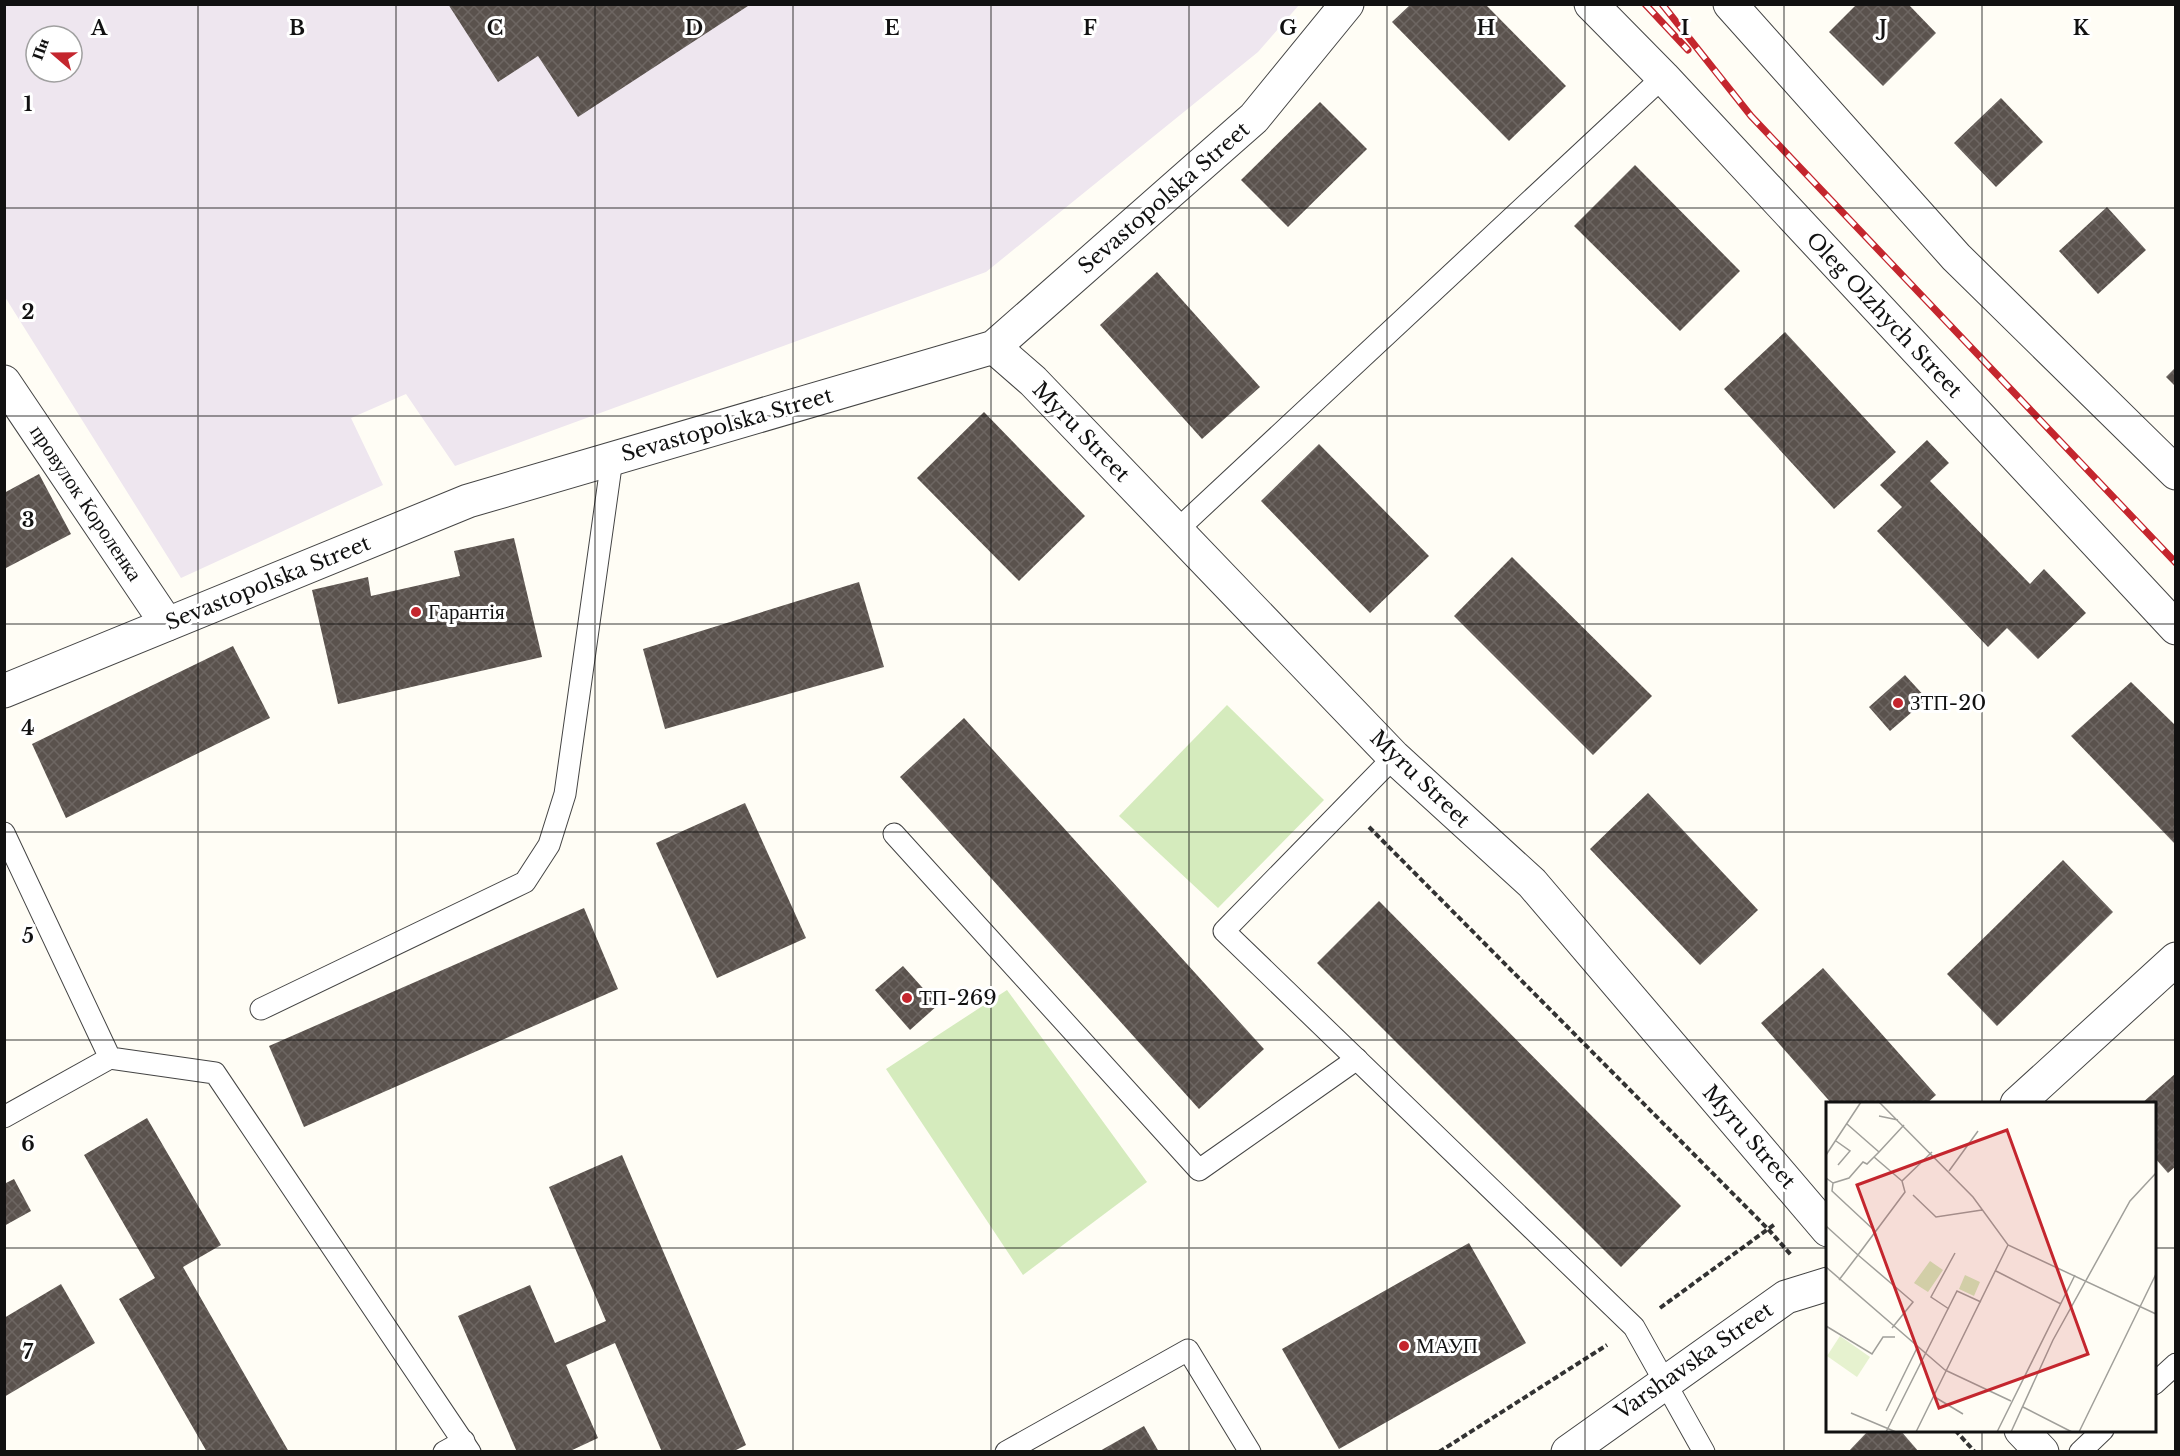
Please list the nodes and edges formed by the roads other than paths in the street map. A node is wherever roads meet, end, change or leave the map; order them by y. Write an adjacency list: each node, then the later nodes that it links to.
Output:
1 (1347, 4): 5 (street, Sevastopolska Street)
2 (1591, 4): 4 (street, Oleg Olzhych Street)
3 (1730, 4): 8 (street)
4 (1663, 77): 9 (lane); 11 (street, Oleg Olzhych Street)
5 (994, 347): 7 (street, Sevastopolska Street); 9 (street, Myru Street)
6 (4, 382): 10 (street, провулок Короленка)
7 (612, 459): 10 (street, Sevastopolska Street); 17 (lane)
8 (2175, 473)
9 (1176, 531): 13 (street, Myru Street)
10 (167, 624): 12 (street, Sevastopolska Street)
11 (2175, 628)
12 (4, 691)
13 (1394, 757): 19 (lane); 22 (street, Myru Street)
14 (4, 833): 18 (lane)
15 (894, 834): 19 (lane)
16 (2175, 959): 20 (street)
17 (261, 1009)
18 (110, 1058): 21 (lane); 29 (lane)
19 (1357, 1059): 25 (lane)
20 (2019, 1102)
21 (4, 1117)
22 (1826, 1229)
23 (1823, 1285): 25 (street, Varshavska Street)
24 (2175, 1364): 26 (lane)
25 (1665, 1381): 30 (street, Varshavska Street); 34 (lane)
26 (2156, 1382)
27 (2022, 1432): 35 (street)
28 (2102, 1432): 36 (lane)
29 (467, 1446): 31 (lane)
30 (1578, 1449)
31 (444, 1452)
32 (1006, 1452): 33 (lane)
33 (1250, 1452)
34 (1704, 1452)
35 (2042, 1452)
36 (2080, 1452)

